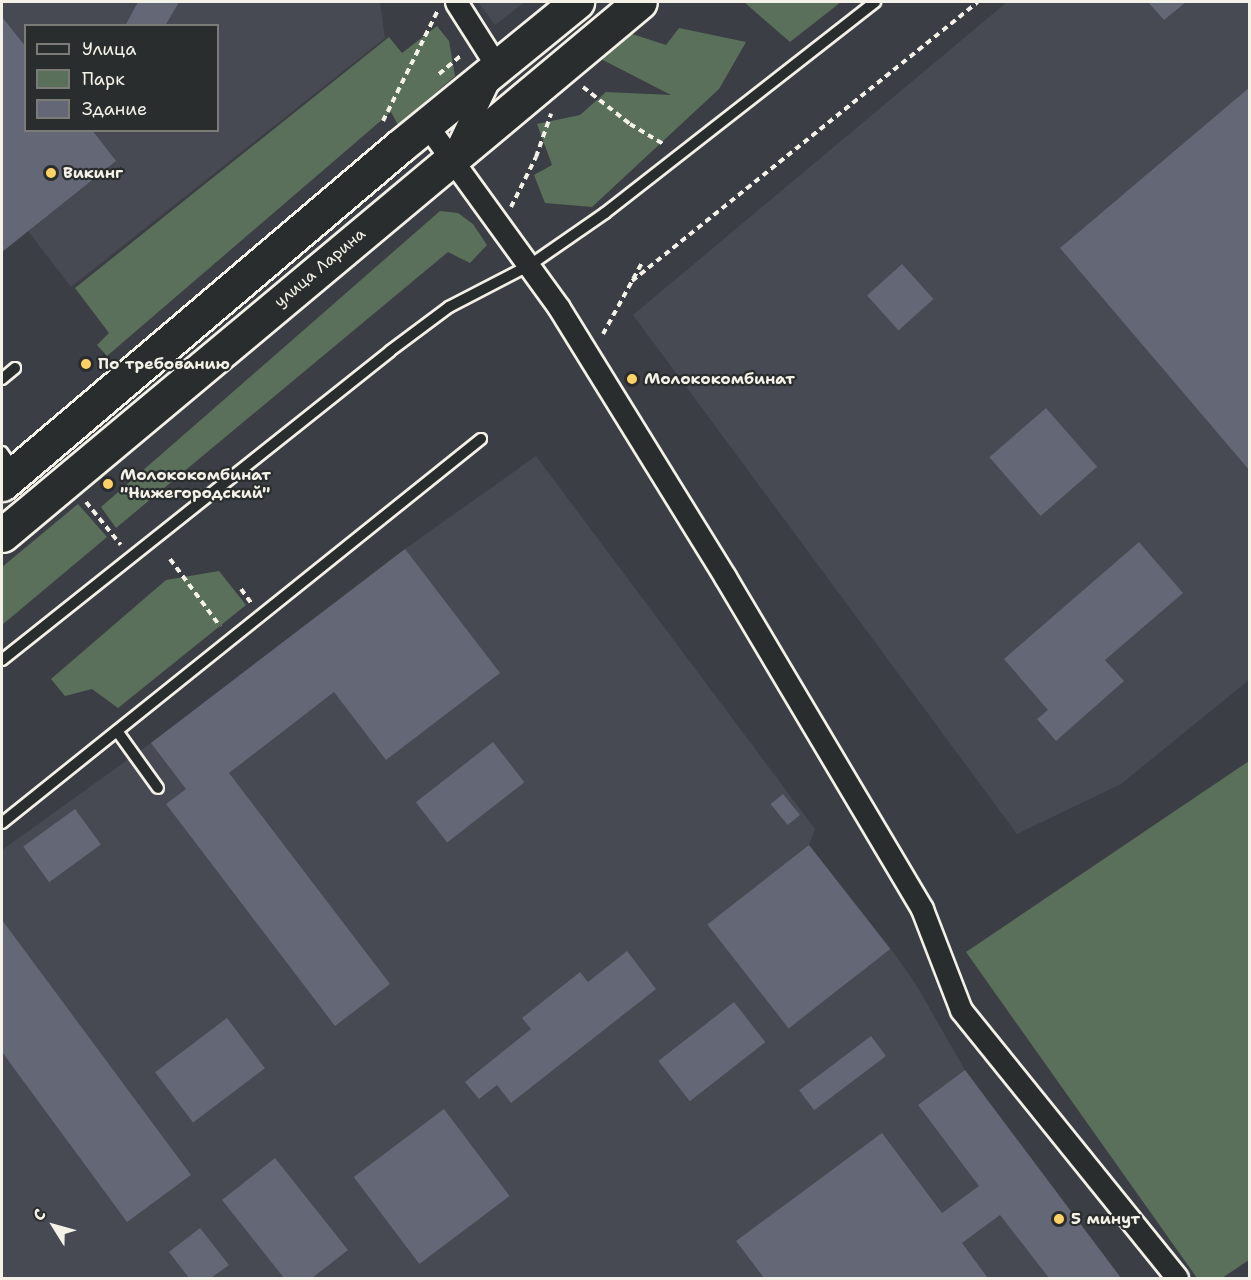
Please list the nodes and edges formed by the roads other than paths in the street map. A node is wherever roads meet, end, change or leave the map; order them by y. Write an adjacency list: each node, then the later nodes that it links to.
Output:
1 (577, 2): 5 (main road)
2 (640, 2): 7 (main road, улица Ларина)
3 (875, 2): 8 (lane)
4 (447, 6): 5 (street)
5 (496, 65): 6 (main road); 7 (street)
6 (426, 124): 7 (street); 12 (main road)
7 (452, 157): 8 (street); 13 (main road, улица Ларина)
8 (530, 265): 14 (lane); 18 (street)
9 (15, 368): 10 (lane)
10 (2, 379)
11 (481, 439): 15 (lane)
12 (6, 469)
13 (2, 535)
14 (2, 660)
15 (117, 731): 16 (lane); 17 (lane)
16 (158, 788)
17 (2, 823)
18 (1177, 1278)

